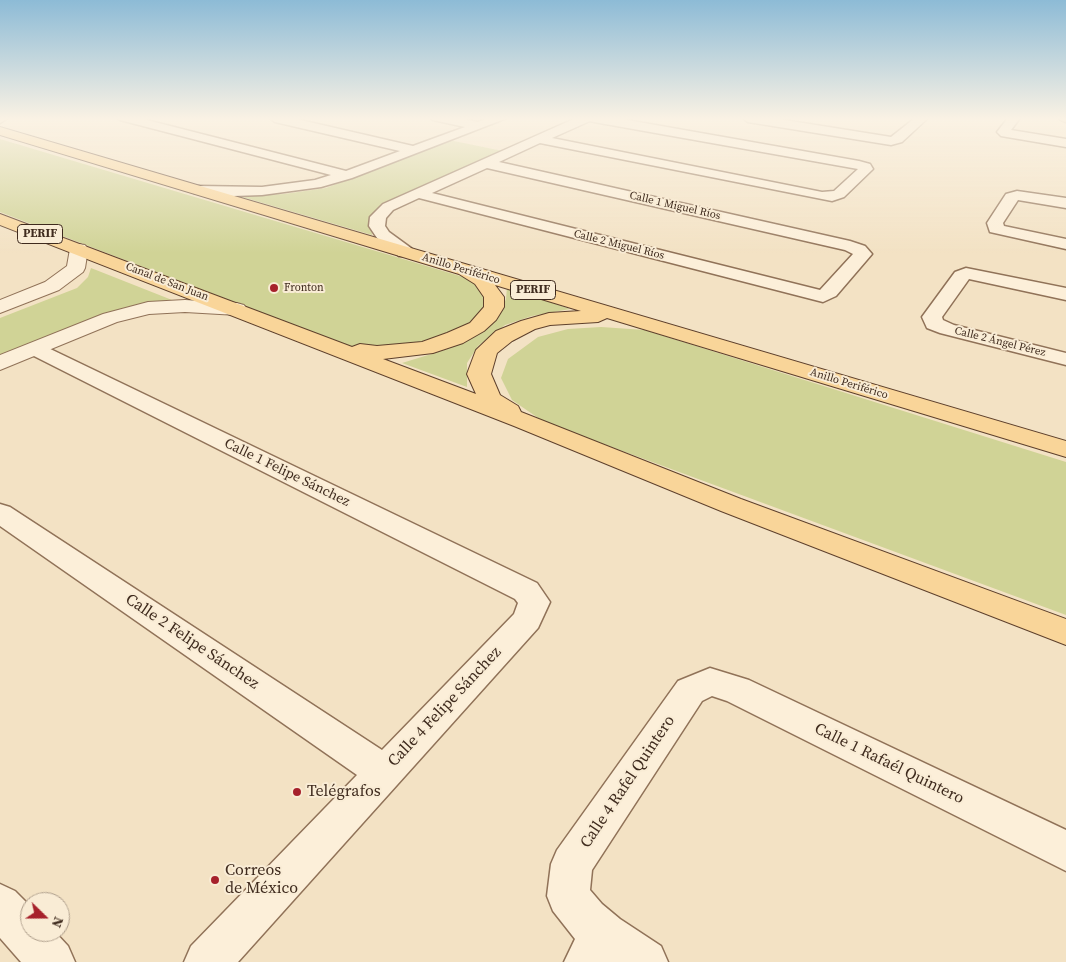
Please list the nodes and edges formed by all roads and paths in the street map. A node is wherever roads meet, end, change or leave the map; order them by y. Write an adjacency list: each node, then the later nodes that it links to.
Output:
1 (108, 163): 8 (main road, Anillo Periférico / PERIF)
2 (299, 163): 7 (street)
3 (379, 163): 7 (street)
4 (484, 163): 9 (street); 17 (street, Calle 1 Miguel Ríos)
5 (659, 163): 6 (street)
6 (843, 163)
7 (346, 175): 8 (street)
8 (199, 190): 14 (main road, Anillo Periférico / PERIF)
9 (416, 193): 14 (street); 17 (street, Calle 2 Miguel Ríos)
10 (1066, 203): 12 (street)
11 (0, 219): 13 (main road, Canal de San Juan / PERIF)
12 (1066, 244)
13 (79, 249): 18 (street); 19 (main road, Canal de San Juan / PERIF)
14 (405, 252): 15 (main road, Anillo Periférico / PERIF)
15 (453, 266): 20 (main road, Anillo Periférico / PERIF); 21 (main road)
16 (1066, 294): 23 (street, Calle 2 Ángel Pérez)
17 (823, 296)
18 (0, 308)
19 (237, 309): 21 (main road, Canal de San Juan / PERIF); 22 (street)
20 (634, 320): 25 (main road); 26 (main road, Anillo Periférico / PERIF)
21 (334, 348): 25 (main road, PERIF)
22 (35, 349): 24 (street); 28 (street, Calle 1 Felipe Sánchez)
23 (1066, 359)
24 (0, 363)
25 (523, 421): 29 (main road, PERIF)
26 (1066, 449)
27 (0, 513): 31 (street, Calle 2 Felipe Sánchez)
28 (534, 602): 31 (street, Calle 4 Felipe Sánchez)
29 (1066, 632)
30 (710, 682): 32 (street, Calle 1 Rafaél Quintero); 34 (street, Calle 4 Rafel Quintero)
31 (384, 772): 36 (street, Calle 4 Felipe Sánchez)
32 (1066, 851)
33 (0, 906): 35 (street)
34 (595, 948): 37 (street)
35 (52, 962)
36 (207, 962)
37 (645, 962)

